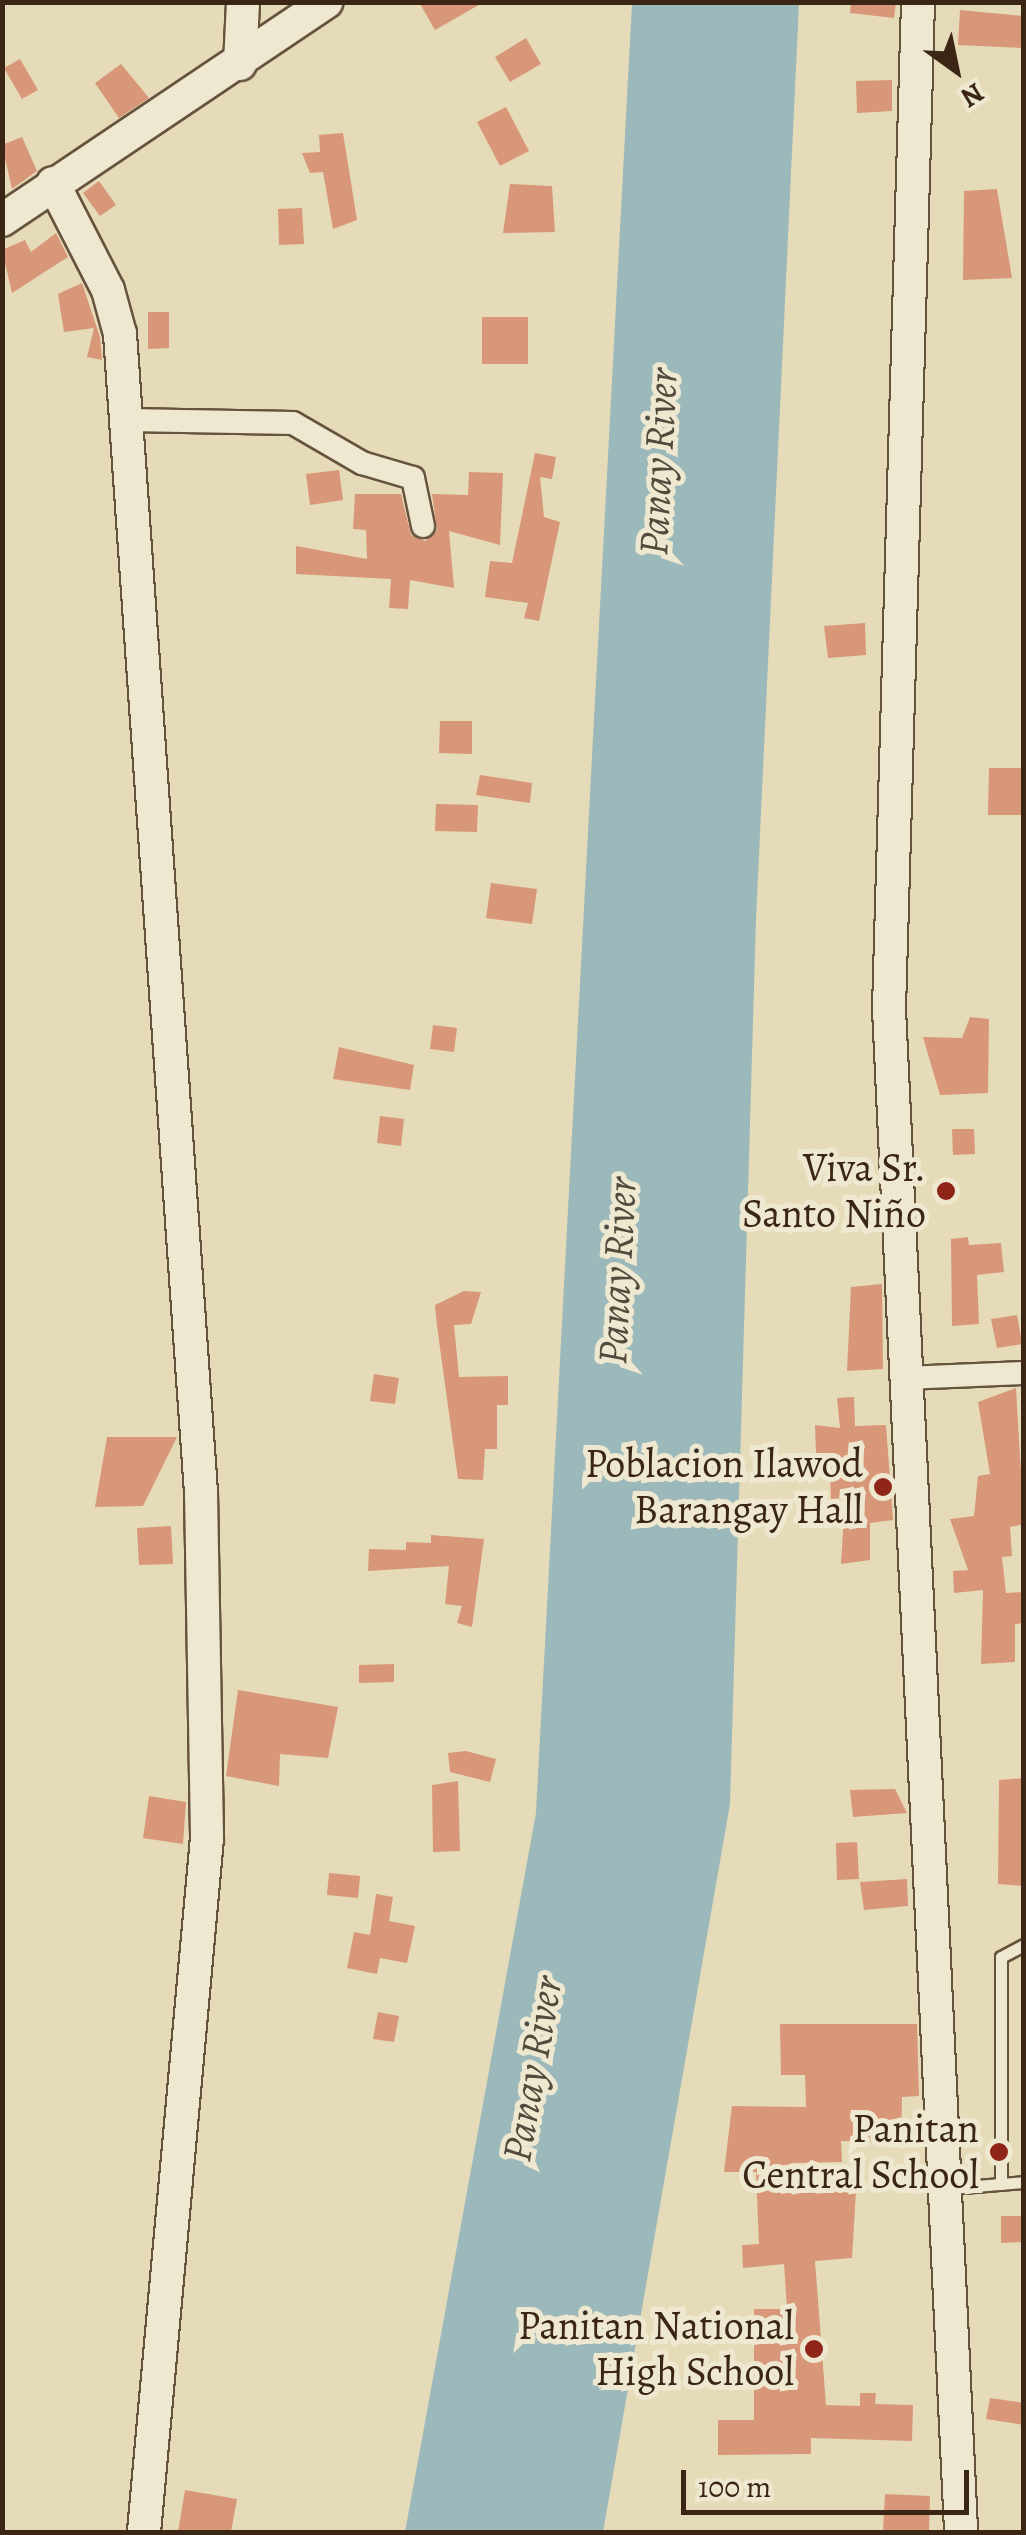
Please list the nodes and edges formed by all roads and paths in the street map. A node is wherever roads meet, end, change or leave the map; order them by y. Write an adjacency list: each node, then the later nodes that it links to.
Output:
1 (243, 2): 4 (main road)
2 (327, 2): 4 (main road)
3 (918, 2): 10 (main road)
4 (240, 64): 5 (main road)
5 (53, 184): 6 (main road); 7 (main road)
6 (2, 220)
7 (128, 420): 8 (street); 15 (main road)
8 (423, 526)
9 (1024, 1373): 10 (street)
10 (904, 1378): 14 (main road)
11 (1024, 1945): 13 (lane)
12 (1024, 2182): 13 (lane)
13 (1001, 2184): 14 (lane)
14 (950, 2188): 16 (main road)
15 (144, 2532)
16 (961, 2532)

